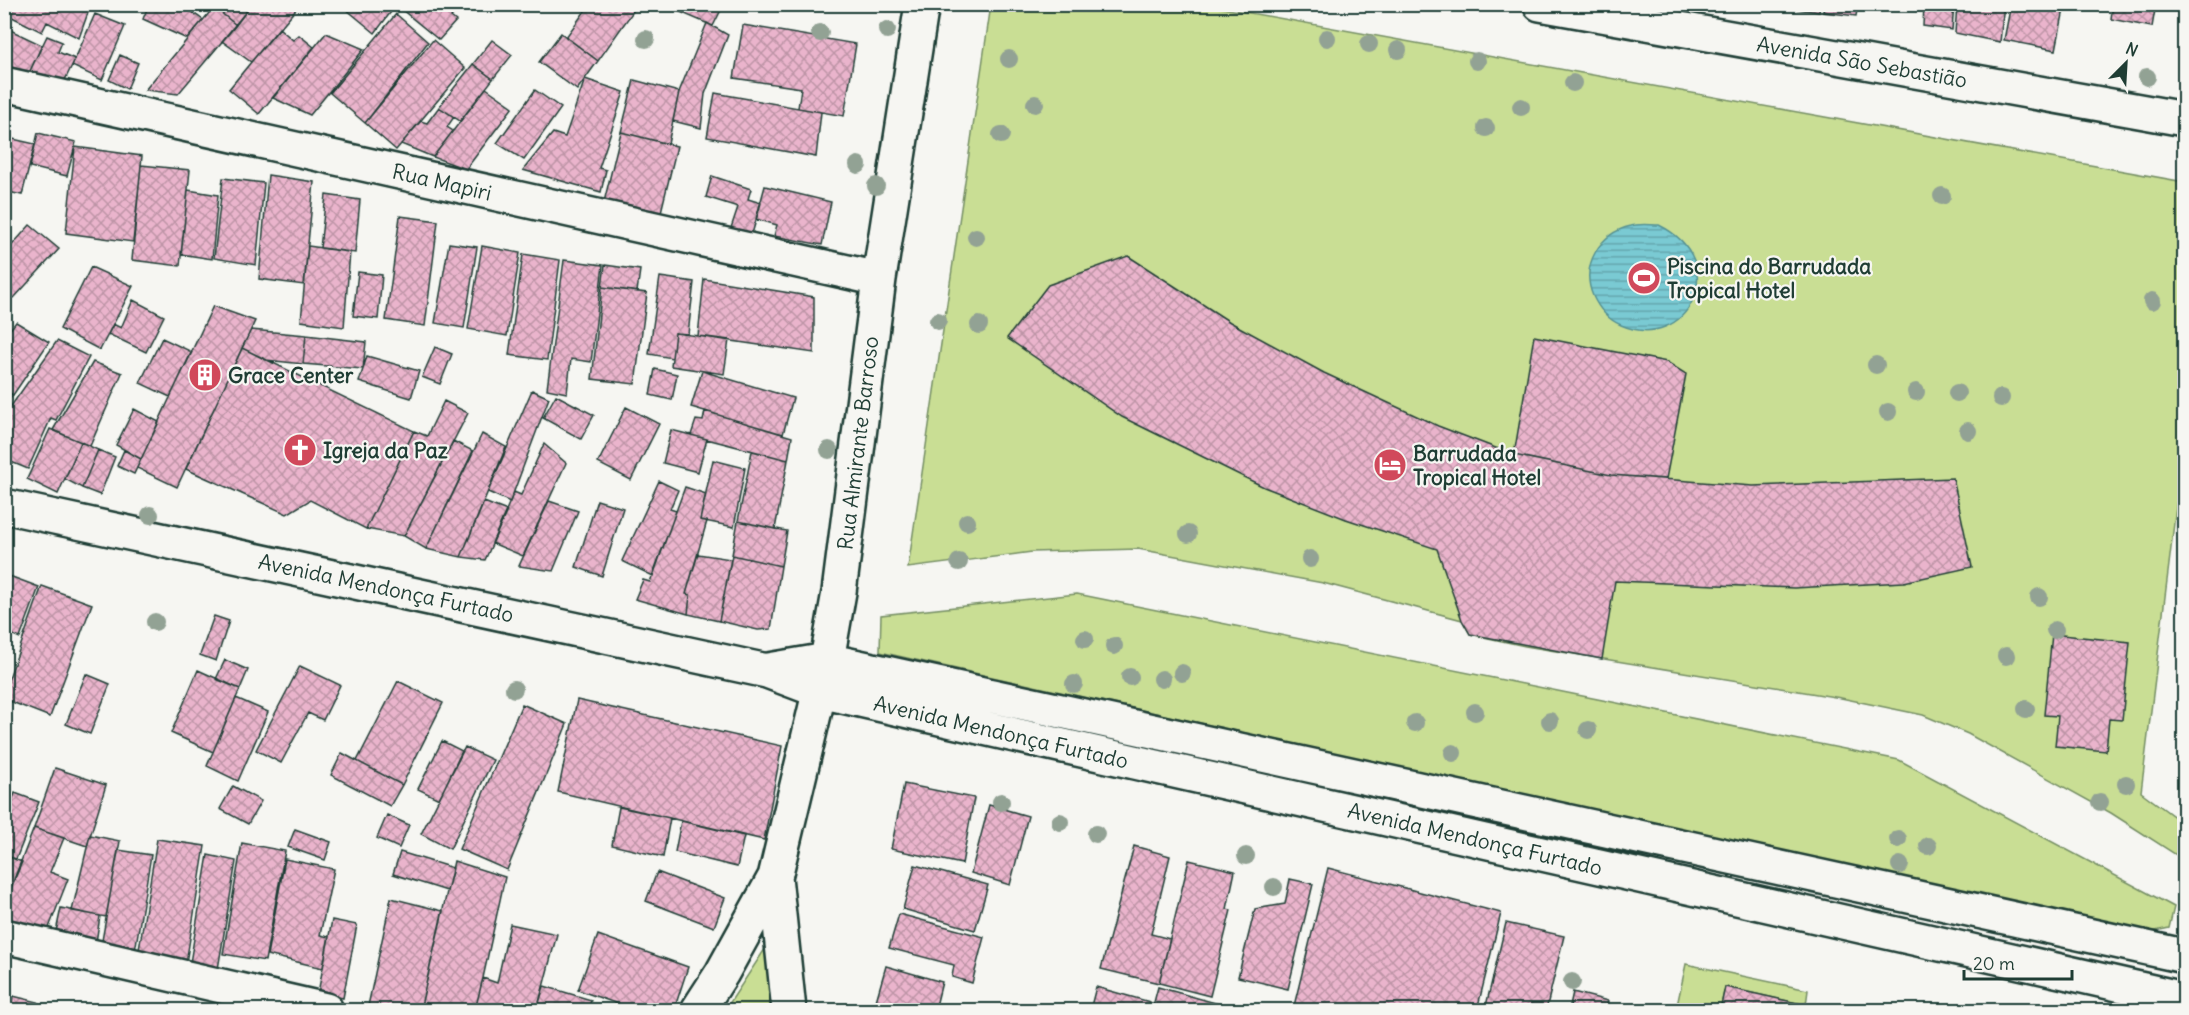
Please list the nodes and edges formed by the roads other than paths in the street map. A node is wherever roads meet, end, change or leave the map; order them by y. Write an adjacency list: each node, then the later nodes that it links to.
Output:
1 (922, 4): 5 (street, Rua Almirante Barroso)
2 (1540, 4): 4 (street, Avenida São Sebastião)
3 (4, 84): 5 (street, Rua Mapiri)
4 (2184, 119)
5 (879, 279): 7 (street, Rua Almirante Barroso)
6 (4, 506): 7 (street, Avenida Mendonça Furtado)
7 (824, 676): 8 (street, Rua Almirante Barroso); 10 (street, Avenida Mendonça Furtado); 11 (street, Avenida Mendonça Furtado)
8 (775, 877): 13 (street, Rua Almirante Barroso); 14 (street, Rua Almirante Barroso)
9 (4, 936): 12 (street)
10 (2184, 956)
11 (2184, 999)
12 (326, 1011)
13 (698, 1011)
14 (789, 1011)

